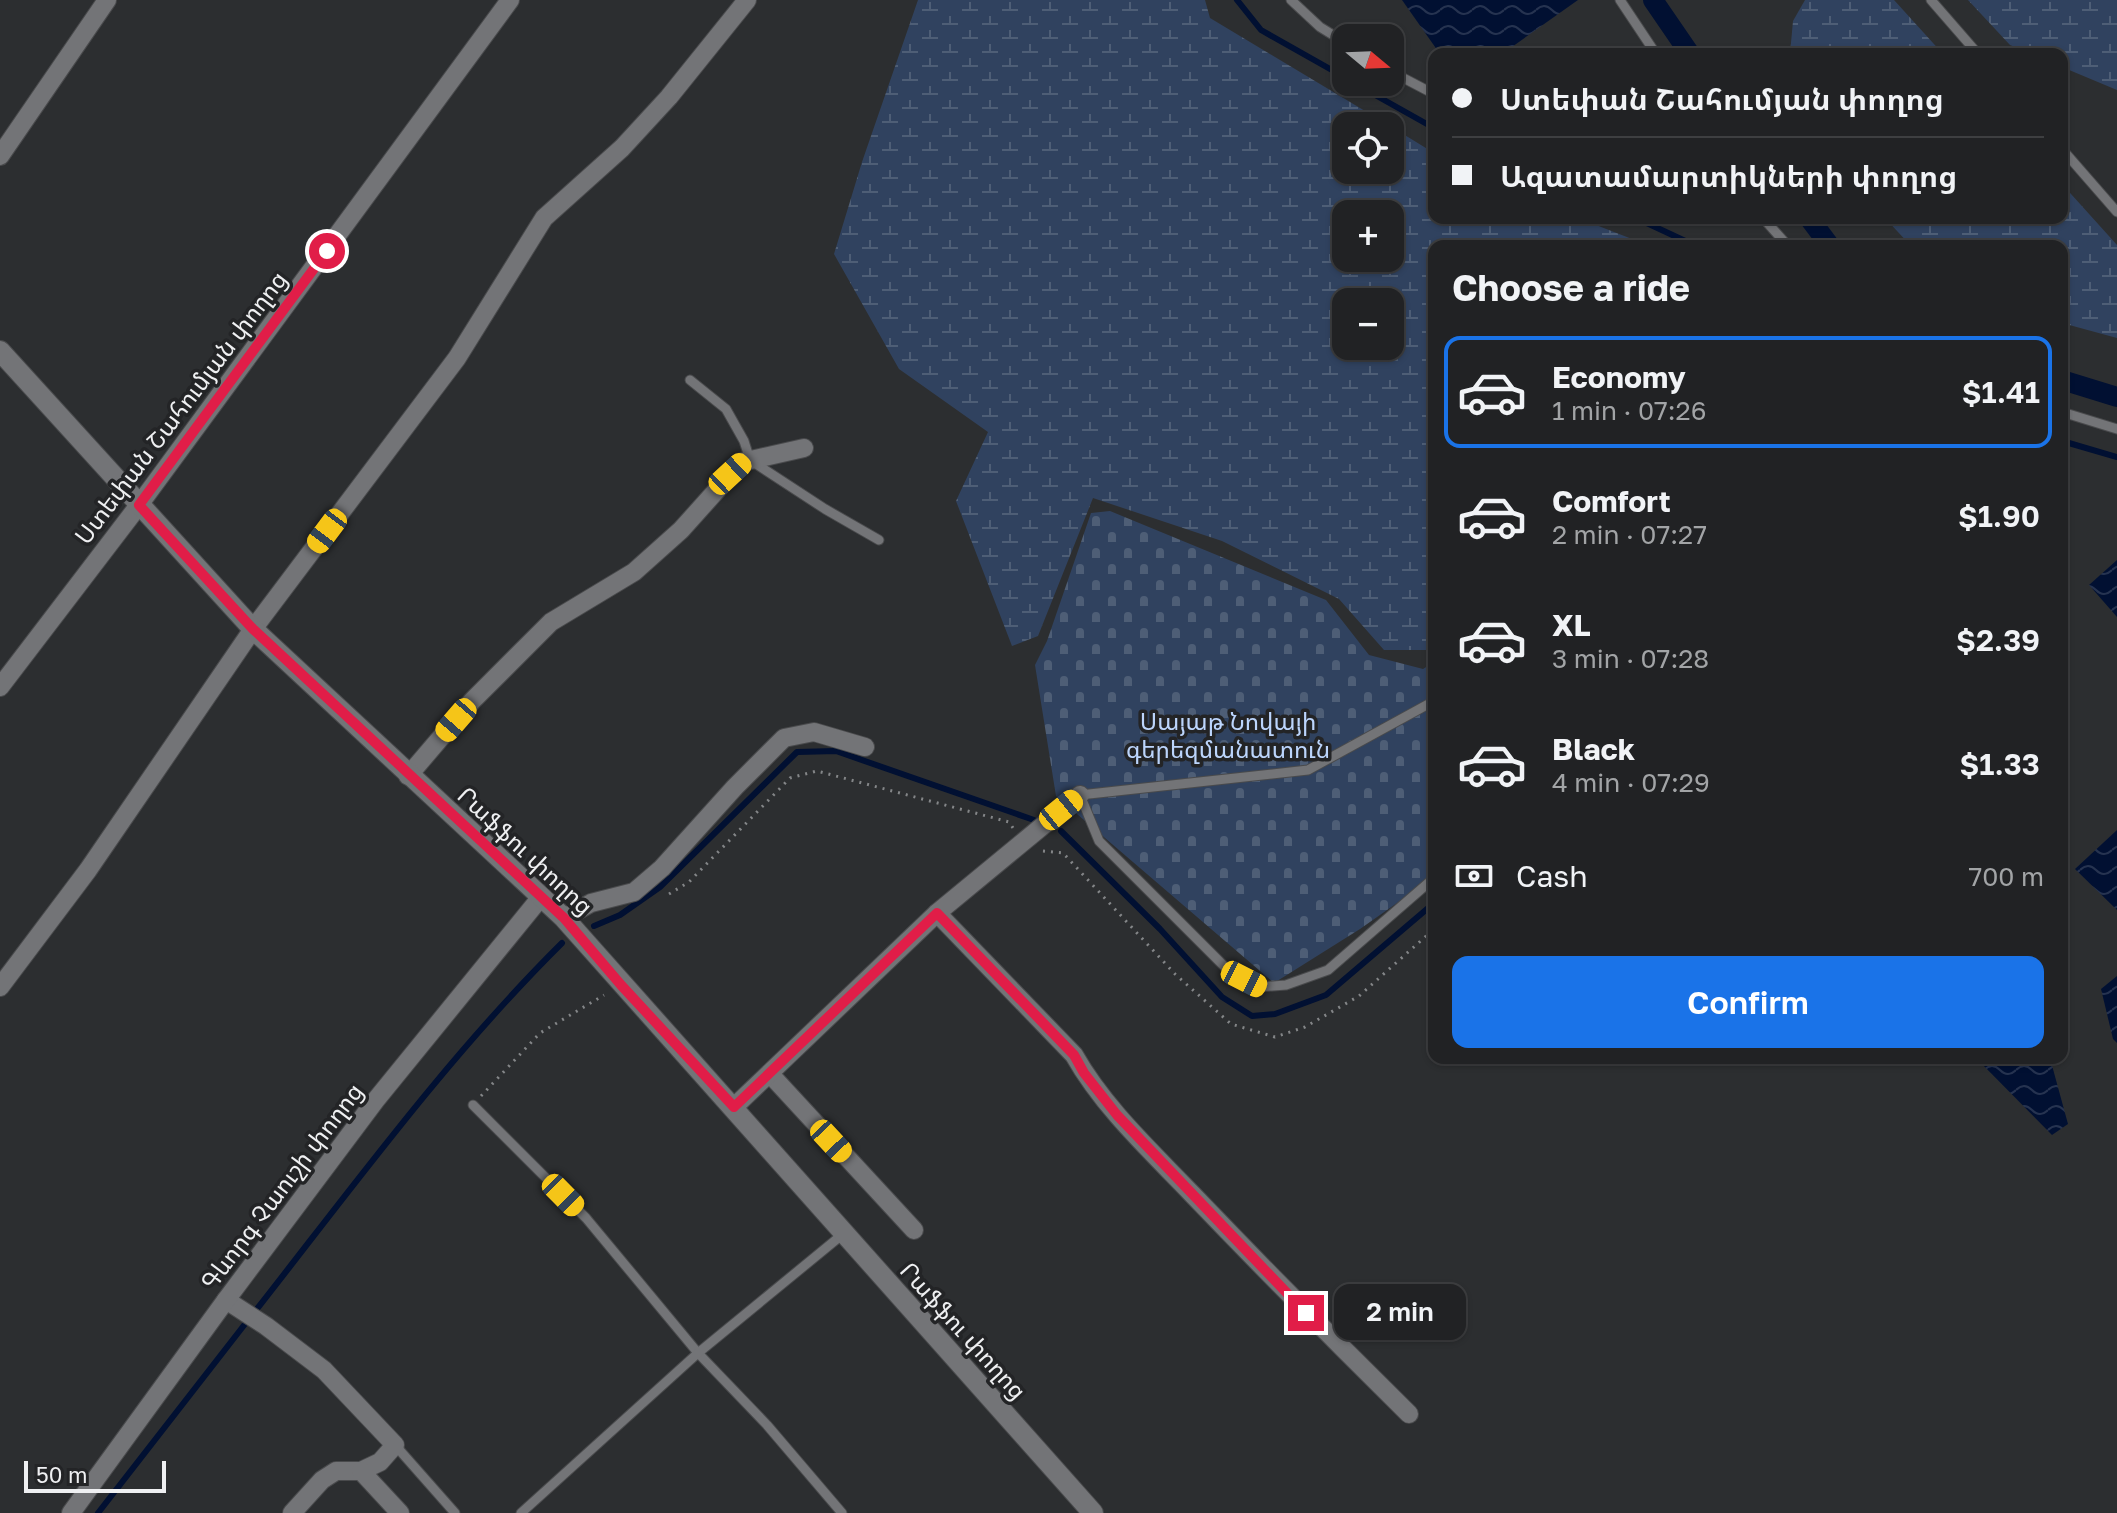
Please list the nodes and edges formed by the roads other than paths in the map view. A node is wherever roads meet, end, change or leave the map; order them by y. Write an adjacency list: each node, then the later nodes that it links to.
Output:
1 (107, 0): 12 (street)
2 (510, 0): 23 (street, Ստեփան Շահումյան փողոց)
3 (747, 0): 25 (street)
4 (1291, 0): 7 (lane)
5 (1620, 0): 8 (lane)
6 (1931, 0): 9 (lane)
7 (1332, 34)
8 (1652, 48)
9 (1973, 48)
10 (1404, 78): 11 (lane)
11 (1428, 91)
12 (0, 156)
13 (2068, 156): 14 (lane)
14 (2117, 212)
15 (1768, 224): 16 (lane)
16 (1783, 240)
17 (0, 351): 23 (main road, Րաֆֆու փողոց)
18 (690, 380): 22 (lane)
19 (2068, 414): 20 (lane)
20 (2117, 429)
21 (804, 448): 22 (street)
22 (750, 460): 24 (lane); 29 (street)
23 (139, 505): 25 (main road, Րաֆֆու փողոց); 26 (street, Ստեփան Շահումյան փողոց)
24 (879, 540)
25 (253, 629): 29 (main road, Րաֆֆու փողոց); 35 (street)
26 (0, 687)
27 (1428, 704): 30 (lane)
28 (865, 747): 34 (street)
29 (408, 776): 32 (main road, Րաֆֆու փողոց)
30 (1080, 795): 31 (lane); 33 (street)
31 (1428, 883)
32 (541, 897): 34 (main road, Րաֆֆու փողոց); 41 (street, Գևորգ Չաուշի փողոց)
33 (937, 913): 36 (street); 43 (street)
34 (564, 918): 38 (main road, Րաֆֆու փողոց)
35 (0, 987)
36 (770, 1074): 38 (street); 39 (street)
37 (473, 1105): 42 (lane)
38 (734, 1107): 40 (main road, Րաֆֆու փողոց)
39 (914, 1230)
40 (843, 1234): 42 (lane); 52 (main road, Րաֆֆու փողոց)
41 (226, 1300): 44 (street); 46 (street, Գևորգ Չաուշի փողոց)
42 (698, 1353): 50 (lane); 51 (lane)
43 (1409, 1414)
44 (395, 1445): 45 (street); 49 (lane)
45 (361, 1471): 47 (street); 48 (street)
46 (71, 1513)
47 (292, 1513)
48 (400, 1513)
49 (455, 1513)
50 (521, 1513)
51 (842, 1513)
52 (1093, 1513)

